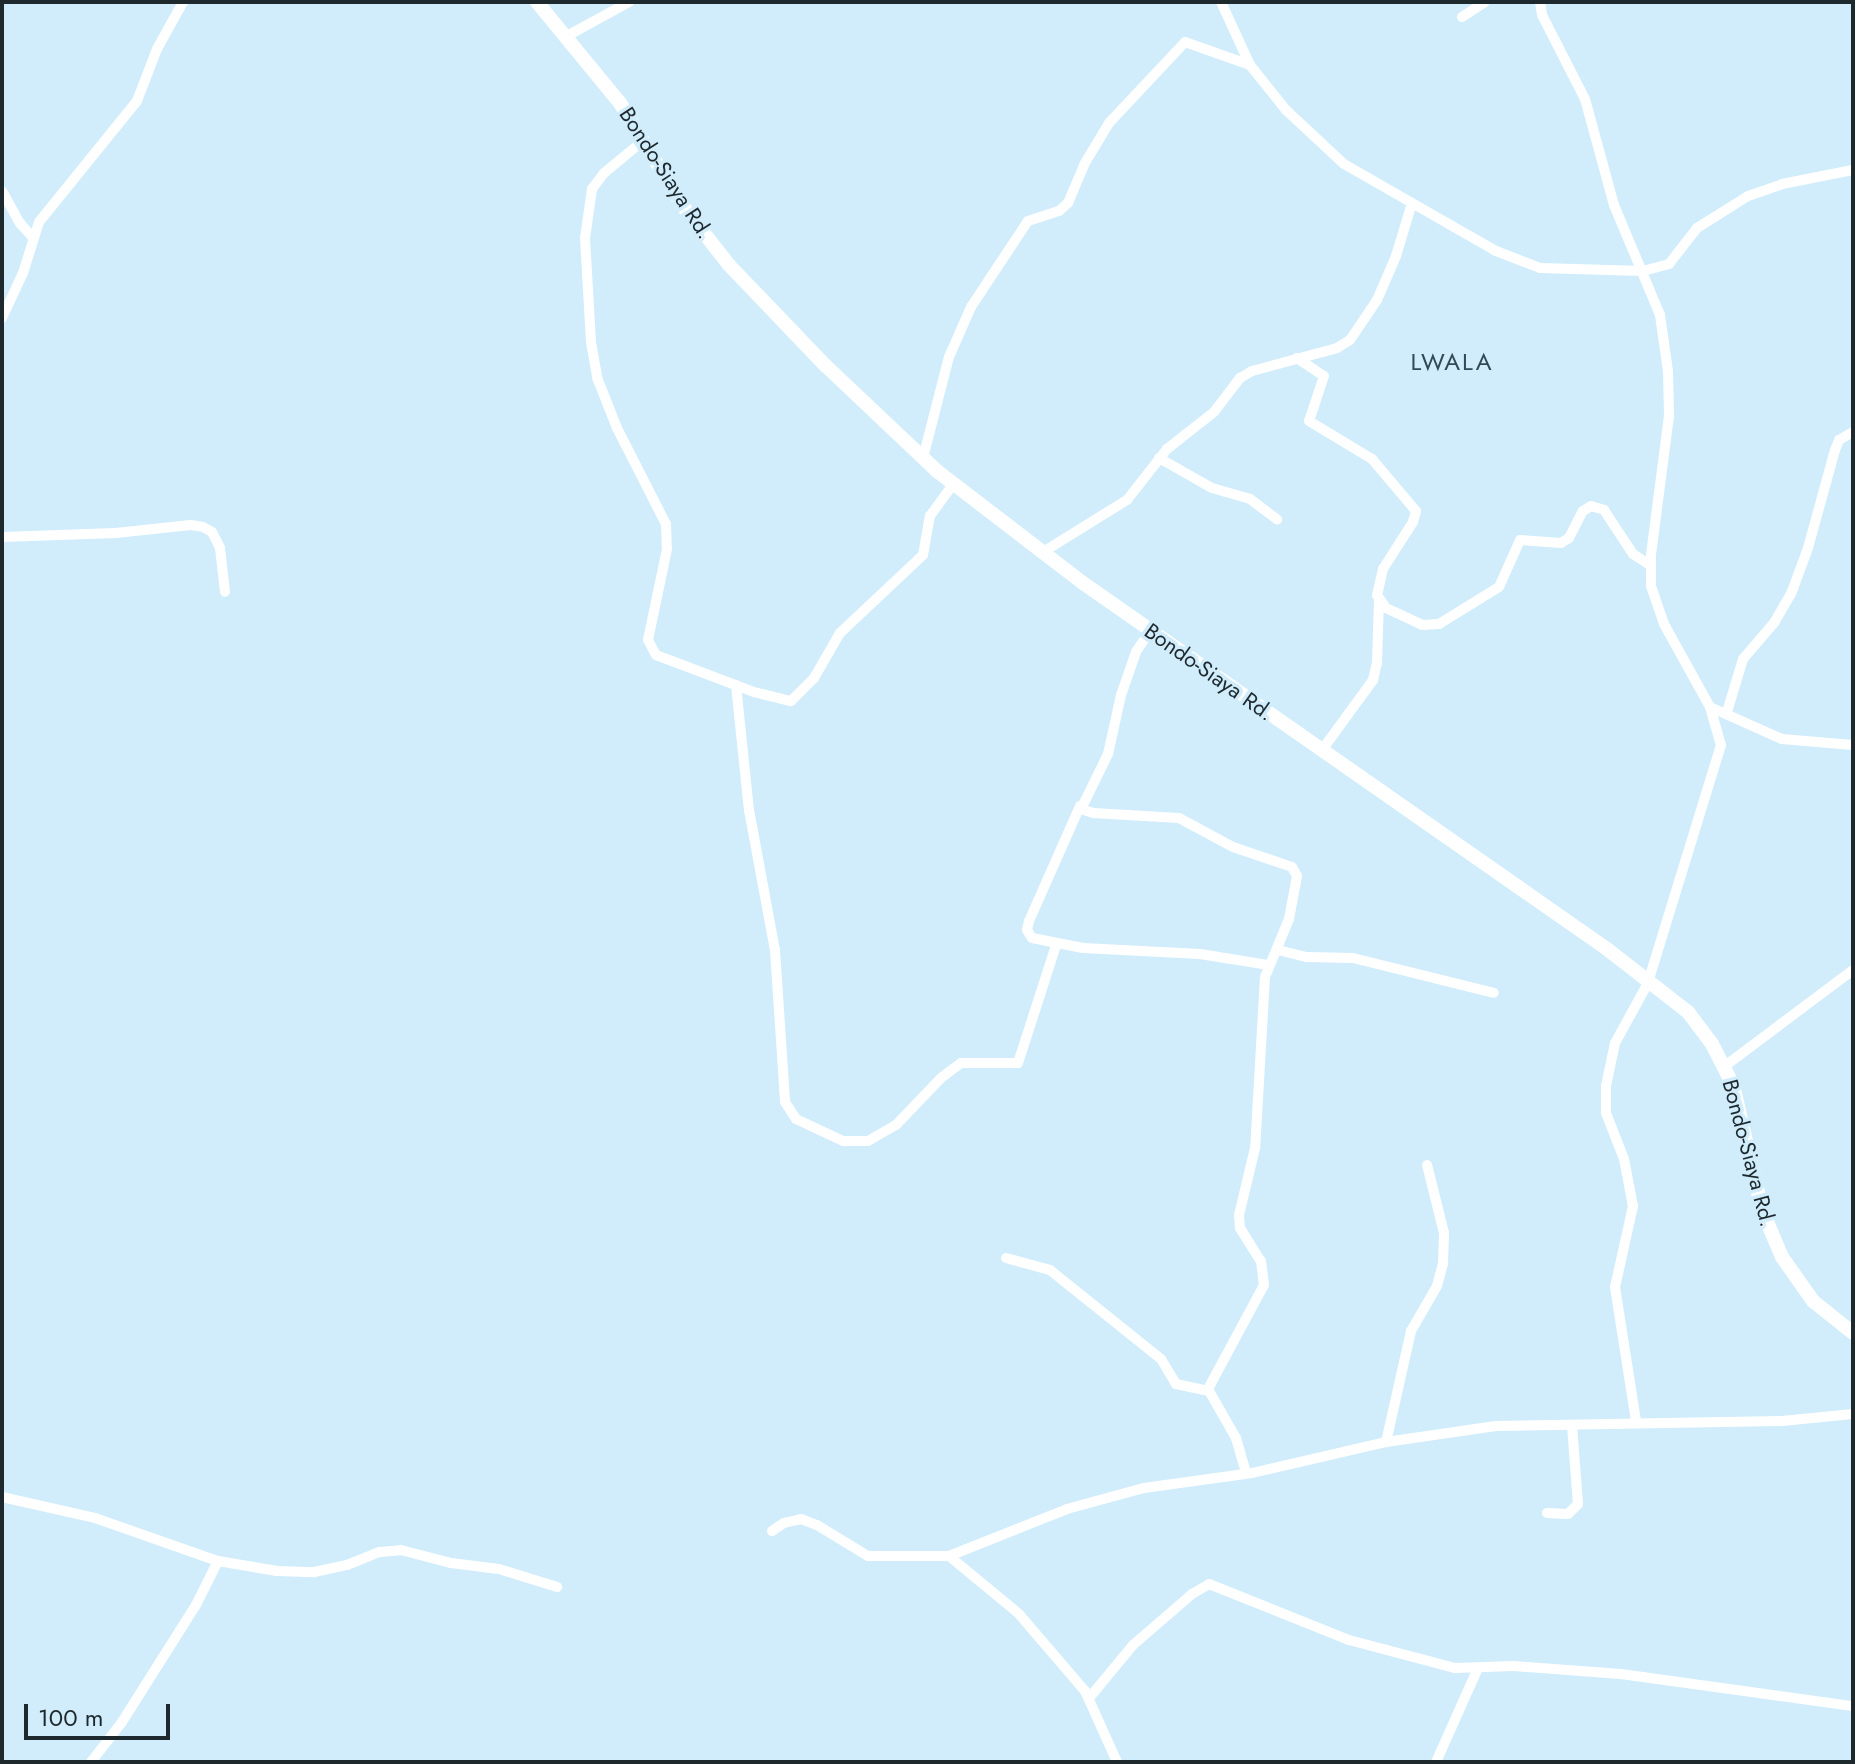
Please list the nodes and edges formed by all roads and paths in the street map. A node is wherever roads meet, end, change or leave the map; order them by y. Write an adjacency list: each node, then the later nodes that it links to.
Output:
1 (183, 2): 14 (street)
2 (537, 2): 8 (highway, Bondo-Siaya Rd.)
3 (629, 2): 8 (street)
4 (1221, 2): 9 (street)
5 (1485, 2): 7 (street)
6 (1540, 2): 15 (street)
7 (1462, 17)
8 (567, 36): 10 (highway, Bondo-Siaya Rd.)
9 (1250, 65): 13 (street); 19 (street)
10 (644, 140): 19 (highway, Bondo-Siaya Rd.); 29 (street)
11 (1853, 170): 15 (street)
12 (2, 191): 14 (street)
13 (1412, 203): 15 (street); 17 (street)
14 (33, 238): 16 (street)
15 (1643, 271): 25 (street)
16 (2, 318)
17 (1297, 358): 20 (street); 27 (street)
18 (1853, 432): 31 (street)
19 (923, 458): 21 (highway, Bondo-Siaya Rd.)
20 (1159, 458): 22 (street); 24 (street)
21 (954, 483): 24 (highway, Bondo-Siaya Rd.); 29 (street)
22 (1277, 519)
23 (2, 537): 26 (street)
24 (1043, 552): 28 (highway, Bondo-Siaya Rd.)
25 (1650, 565): 27 (street); 30 (street)
26 (225, 592)
27 (1379, 601): 33 (street)
28 (1150, 631): 33 (highway, Bondo-Siaya Rd.); 34 (street)
29 (736, 685): 35 (street)
30 (1710, 707): 31 (street); 39 (street)
31 (1727, 712): 32 (street)
32 (1853, 745)
33 (1322, 750): 39 (highway, Bondo-Siaya Rd.)
34 (1080, 806): 35 (street); 36 (street)
35 (1056, 945): 37 (street)
36 (1278, 950): 37 (street); 40 (street)
37 (1269, 965): 45 (street)
38 (1853, 970): 41 (street)
39 (1648, 983): 41 (highway, Bondo-Siaya Rd.); 47 (street)
40 (1494, 993)
41 (1725, 1066): 44 (highway, Bondo-Siaya Rd.)
42 (1427, 1165): 49 (street)
43 (1006, 1258): 45 (street)
44 (1853, 1333)
45 (1208, 1391): 50 (street)
46 (1853, 1414): 47 (street)
47 (1636, 1421): 48 (street)
48 (1572, 1426): 49 (street); 52 (street)
49 (1386, 1442): 50 (street)
50 (1246, 1473): 54 (street)
51 (2, 1497): 55 (street)
52 (1547, 1513)
53 (772, 1531): 54 (street)
54 (949, 1556): 58 (street)
55 (218, 1561): 56 (street); 60 (street)
56 (557, 1587)
57 (1478, 1668): 58 (street); 59 (street); 62 (street)
58 (1090, 1697): 61 (street)
59 (1853, 1706)
60 (91, 1762)
61 (1117, 1762)
62 (1436, 1762)

